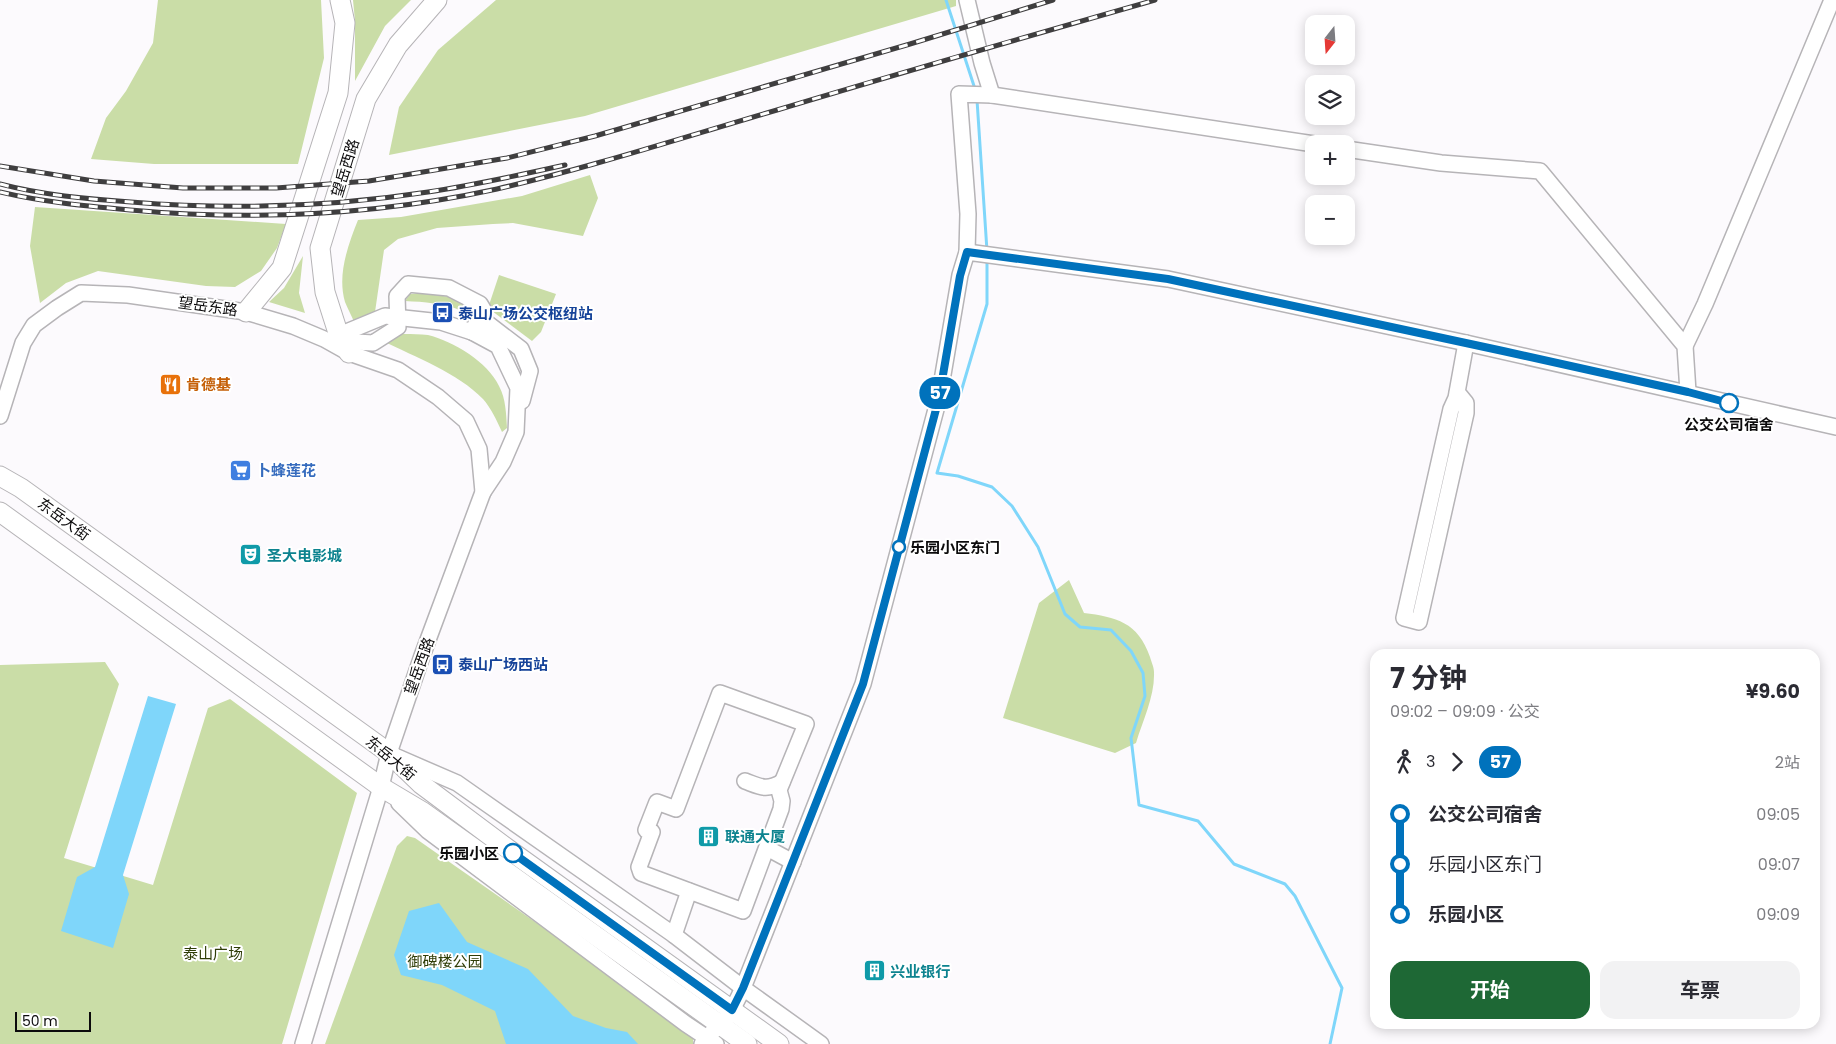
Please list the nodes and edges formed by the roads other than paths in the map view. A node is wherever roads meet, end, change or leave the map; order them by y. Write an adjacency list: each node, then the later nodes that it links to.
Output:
1 (340, 0): 5 (main road, 望岳东路)
2 (437, 0): 7 (main road, 望岳西路)
3 (967, 0): 6 (street)
4 (1832, 0): 16 (street)
5 (338, 93): 7 (main road); 11 (main road, 望岳东路)
6 (988, 95): 8 (street); 10 (street)
7 (366, 99): 15 (main road, 望岳西路)
8 (1305, 143)
9 (1355, 149): 16 (street)
10 (971, 253): 14 (street); 29 (street)
11 (246, 312): 15 (street, 望岳西路); 19 (street, 望岳东路)
12 (399, 318): 13 (street); 13 (street); 15 (street)
13 (472, 332): 22 (street)
14 (1466, 343): 17 (street); 18 (street)
15 (338, 344): 22 (street, 望岳西路)
16 (1685, 346): 18 (street)
17 (1457, 392): 17 (street)
18 (1688, 392): 20 (street)
19 (0, 416)
20 (1836, 427)
21 (0, 476): 24 (main road, 东岳大街)
22 (483, 492): 24 (street, 望岳西路)
23 (1, 513): 27 (main road, 东岳大街)
24 (388, 753): 27 (street, 望岳西路); 31 (street); 33 (main road, 东岳大街)
25 (745, 781): 26 (street)
26 (782, 782): 28 (street); 30 (street)
27 (381, 787): 34 (main road, 东岳大街); 35 (street, 望岳西路)
28 (767, 848): 29 (street); 30 (street)
29 (793, 862): 32 (street)
30 (689, 891): 31 (street)
31 (674, 935): 32 (street)
32 (743, 988): 33 (street); 38 (street)
33 (732, 1010): 34 (street); 37 (main road, 东岳大街)
34 (711, 1037): 36 (main road, 东岳大街)
35 (302, 1044)
36 (748, 1044)
37 (779, 1044)
38 (821, 1044)

